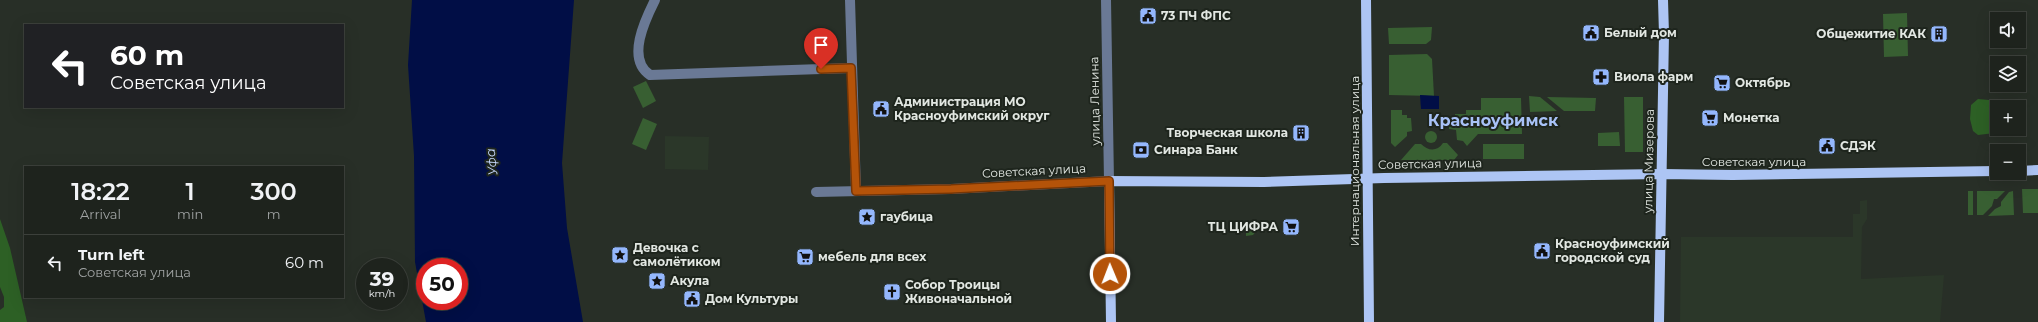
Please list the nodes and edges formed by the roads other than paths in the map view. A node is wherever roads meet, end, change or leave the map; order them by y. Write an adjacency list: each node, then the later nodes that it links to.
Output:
1 (655, 0): 6 (street)
2 (850, 0): 6 (street)
3 (1106, 0): 12 (street, улица Ленина)
4 (1366, 0): 11 (main road, Интернациональная улица)
5 (1663, 0): 10 (main road, улица Мизерова)
6 (851, 68): 13 (street)
7 (2038, 170): 9 (main road)
8 (1990, 171): 10 (main road, Советская улица)
9 (2026, 171)
10 (1662, 174): 11 (main road, Советская улица); 17 (main road, улица Мизерова)
11 (1368, 178): 12 (main road, Советская улица); 16 (main road, Интернациональная улица)
12 (1109, 181): 13 (street, Советская улица); 15 (main road, улица Ленина)
13 (856, 191): 14 (street, Советская улица)
14 (816, 192)
15 (1111, 322)
16 (1369, 322)
17 (1659, 322)

